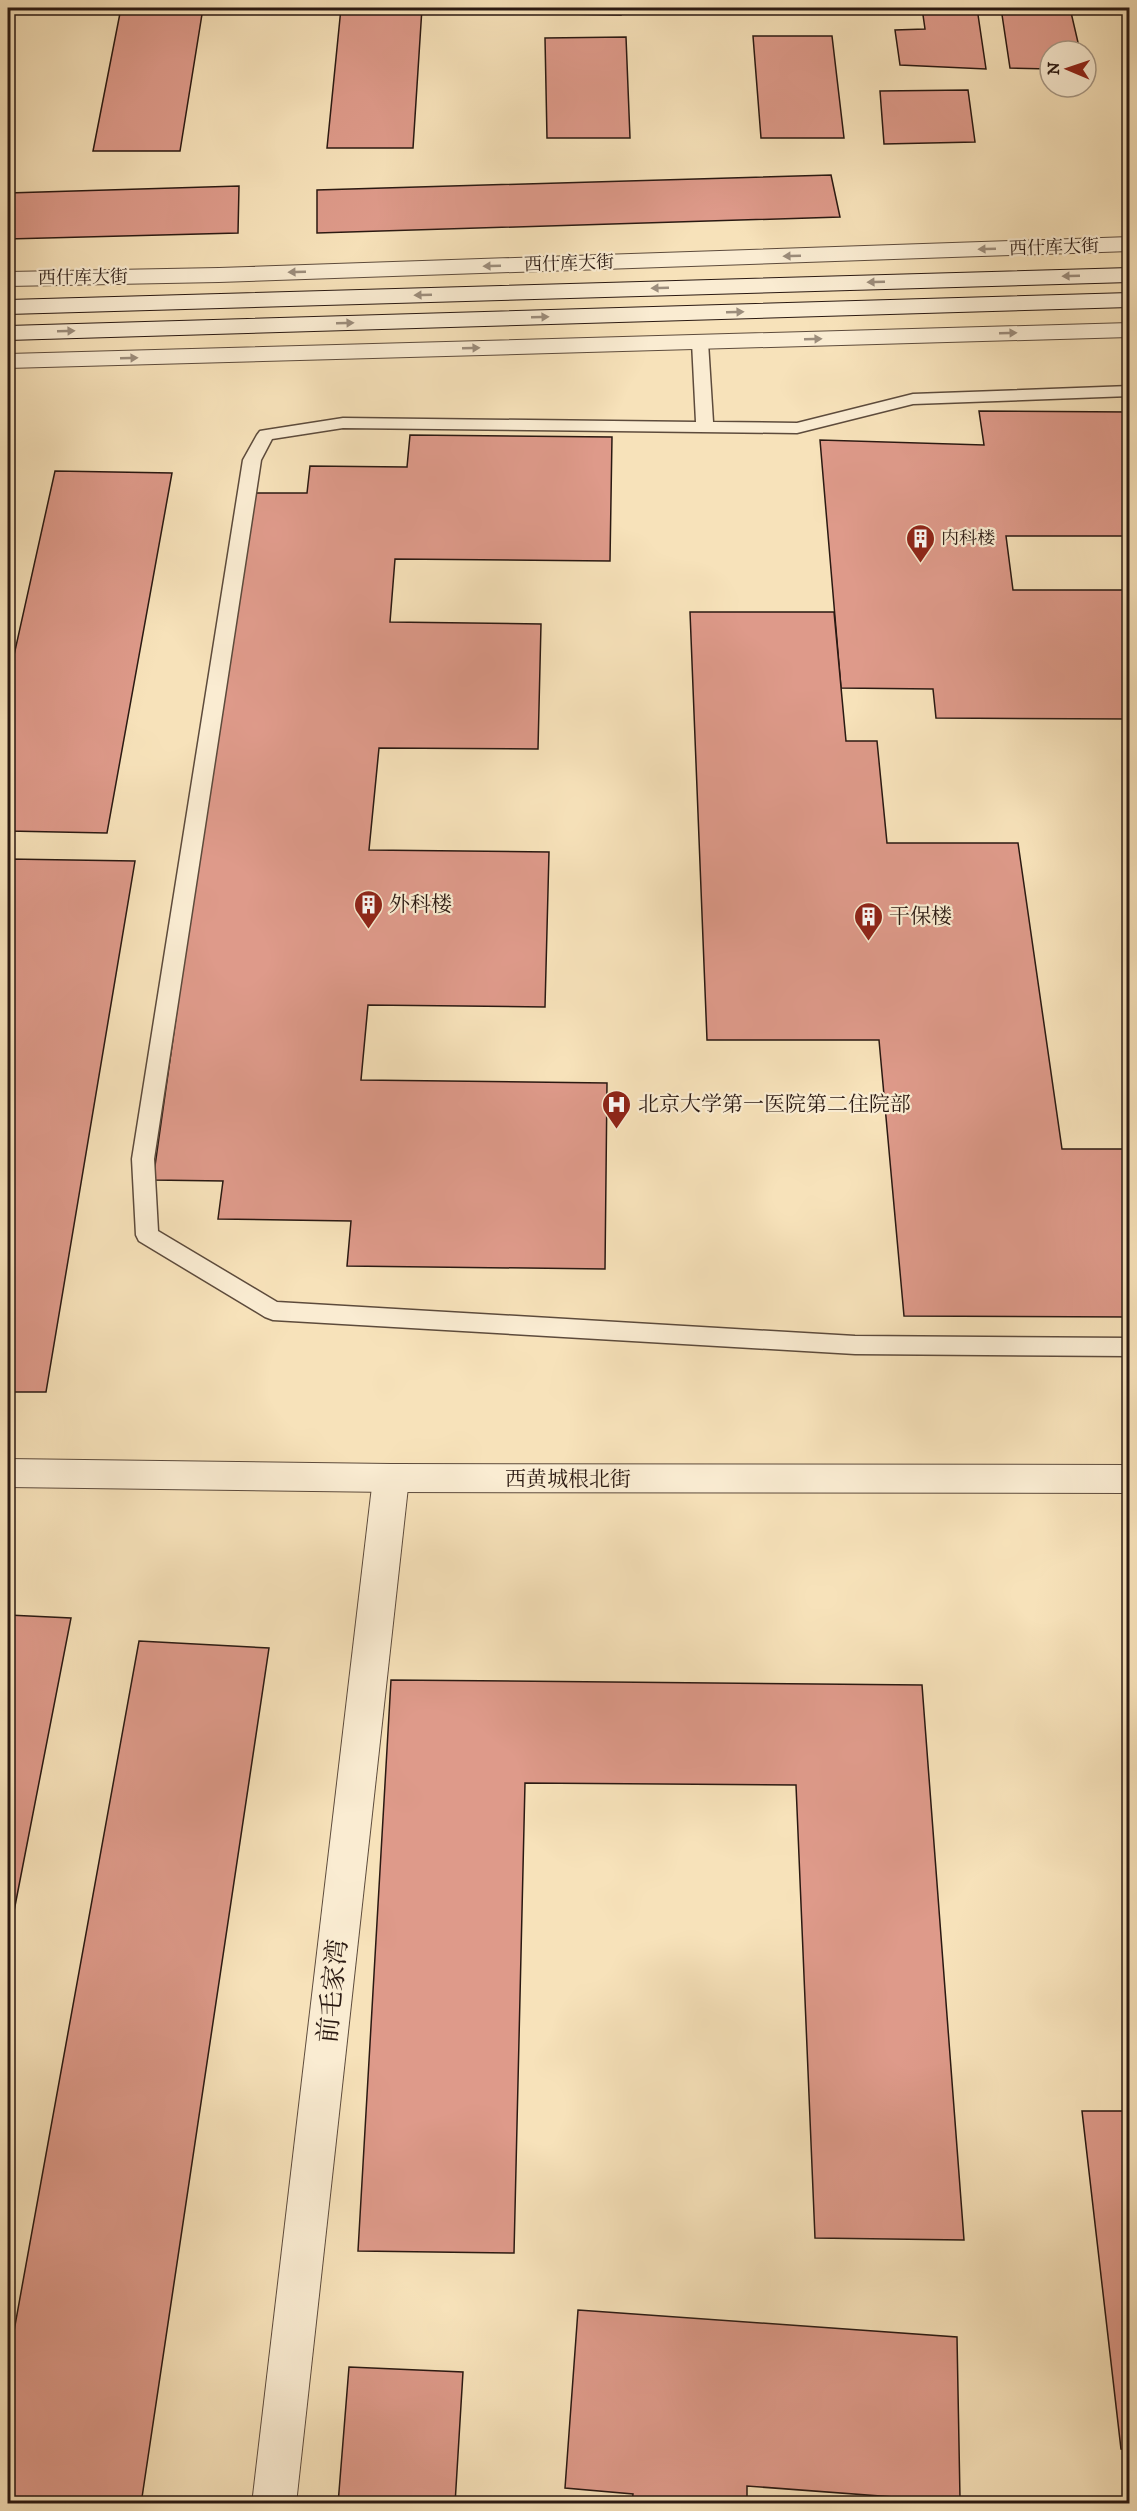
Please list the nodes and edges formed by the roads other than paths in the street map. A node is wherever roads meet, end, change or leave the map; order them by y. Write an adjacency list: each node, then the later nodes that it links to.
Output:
1 (1130, 244): 3 (street, 西什库大街, one-way to 3)
2 (1130, 275): 5 (street, 西什库大街, one-way to 5)
3 (8, 279)
4 (1130, 300): 7 (street, one-way to 4)
5 (8, 307)
6 (1130, 330): 8 (street, one-way to 6)
7 (8, 333)
8 (700, 342): 9 (street, one-way to 8); 11 (lane)
9 (8, 361)
10 (1130, 391): 11 (lane)
11 (705, 427): 12 (lane)
12 (1130, 1347)
13 (8, 1473): 14 (street, 西黄城根北街)
14 (390, 1478): 15 (street, 西黄城根北街); 16 (street, 前毛家湾)
15 (1130, 1479)
16 (274, 2504)

